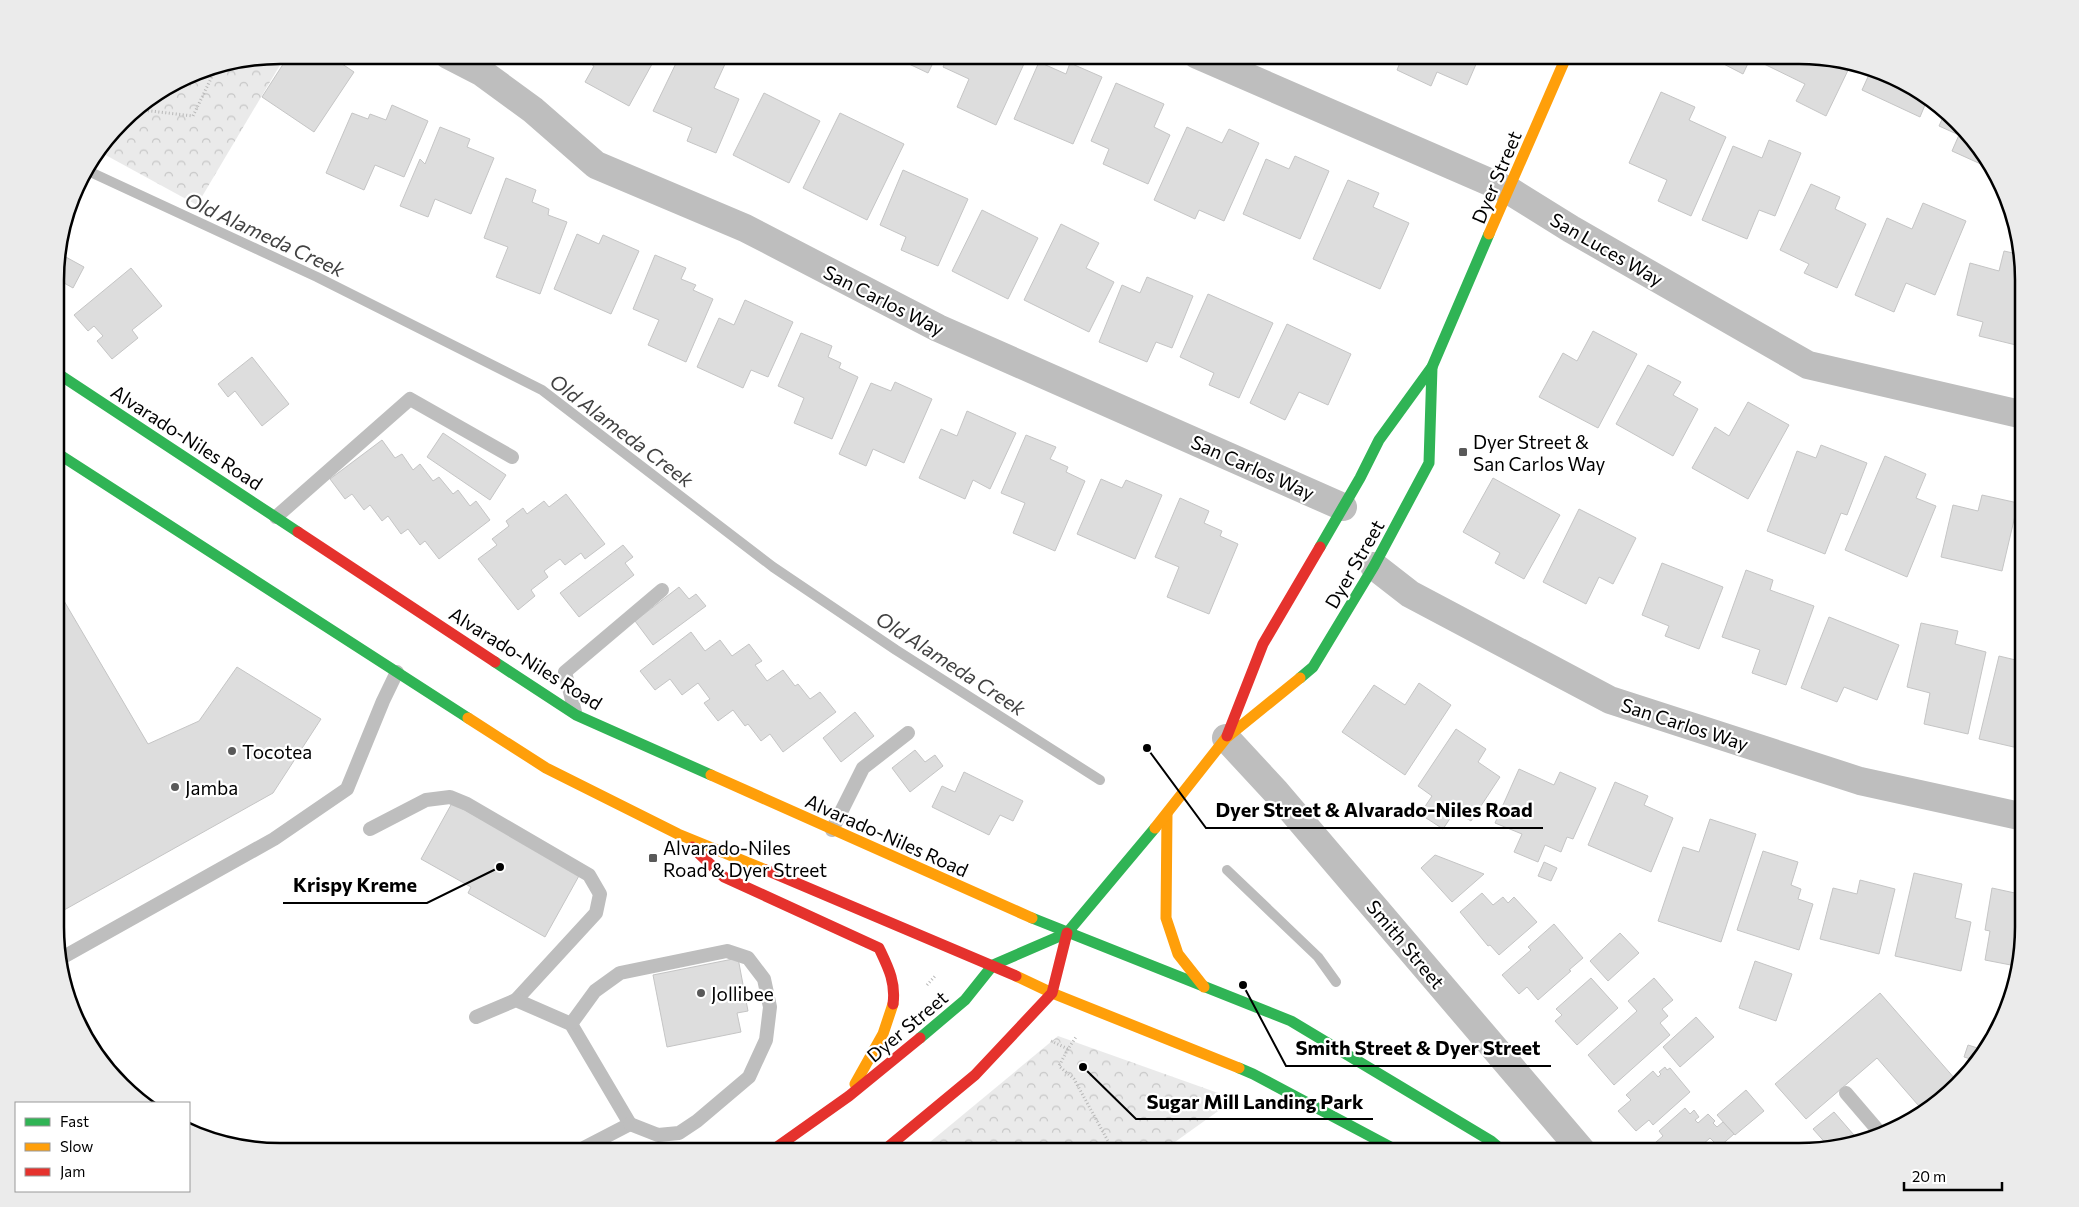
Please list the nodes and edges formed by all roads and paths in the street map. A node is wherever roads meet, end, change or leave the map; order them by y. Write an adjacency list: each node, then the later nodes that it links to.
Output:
1 (465, 64): 12 (street, San Carlos Way)
2 (1218, 64): 6 (street, San Luces Way)
3 (1563, 64): 6 (main road, Dyer Street)
4 (213, 74): 5 (path)
5 (145, 110)
6 (1510, 191): 7 (main road, Dyer Street); 9 (street, San Luces Way)
7 (1432, 368): 12 (main road, Dyer Street); 14 (main road, Dyer Street)
8 (64, 378): 13 (main road, Alvarado-Niles Road)
9 (2015, 413)
10 (512, 457): 13 (lane)
11 (64, 458): 16 (main road)
12 (1343, 507): 19 (main road, Dyer Street)
13 (276, 516): 17 (main road, Alvarado-Niles Road)
14 (1374, 566): 19 (main road, Dyer Street); 21 (street, San Carlos Way)
15 (662, 590): 17 (lane)
16 (397, 672): 24 (main road); 26 (lane)
17 (576, 715): 23 (main road, Alvarado-Niles Road)
18 (908, 733): 23 (lane)
19 (1226, 738): 20 (main road, Dyer Street); 46 (street, Smith Street)
20 (1167, 814): 25 (main road, Dyer Street); 30 (main road)
21 (2015, 815)
22 (370, 829): 32 (lane)
23 (832, 830): 25 (main road, Alvarado-Niles Road)
24 (678, 834): 27 (main road); 37 (main road)
25 (1067, 933): 27 (main road, Dyer Street); 30 (main road); 31 (main road, Dyer Street)
26 (66, 956)
27 (993, 965): 31 (main road); 37 (main road, Dyer Street)
28 (940, 971): 29 (path)
29 (927, 985)
30 (1204, 988): 45 (main road)
31 (1052, 993): 42 (main road, Dyer Street); 44 (main road)
32 (516, 1000): 33 (lane); 34 (lane)
33 (476, 1016)
34 (571, 1024): 38 (lane); 38 (lane)
35 (1068, 1049): 43 (path)
36 (1846, 1093): 39 (lane)
37 (848, 1096): 41 (main road, Dyer Street)
38 (630, 1124): 40 (lane)
39 (1877, 1129)
40 (593, 1143)
41 (783, 1143)
42 (893, 1143)
43 (1109, 1143)
44 (1383, 1143)
45 (1493, 1143)
46 (1575, 1143)

